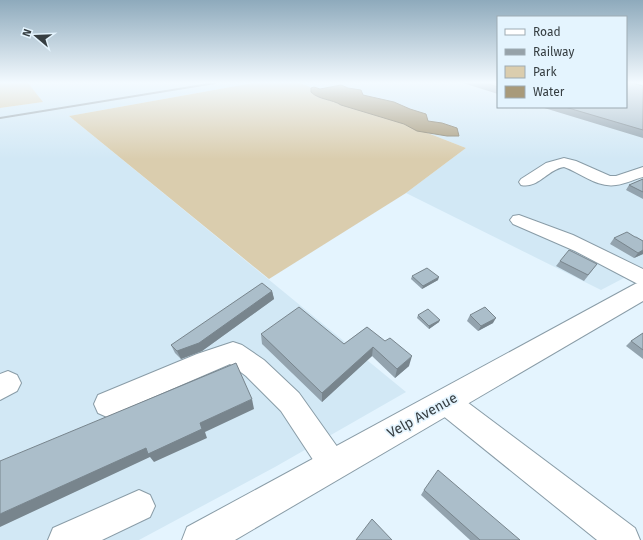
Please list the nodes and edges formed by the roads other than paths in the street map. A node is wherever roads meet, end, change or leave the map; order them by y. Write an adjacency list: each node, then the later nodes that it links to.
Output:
1 (643, 172): 2 (lane)
2 (527, 182)
3 (519, 220): 4 (lane)
4 (643, 278)
5 (643, 290): 6 (main road, Velp Avenue)
6 (446, 402): 8 (main road, Velp Avenue); 12 (lane)
7 (107, 404): 8 (lane)
8 (333, 465): 11 (main road, Velp Avenue)
9 (139, 506): 10 (lane)
10 (65, 540)
11 (200, 540)
12 (623, 540)

